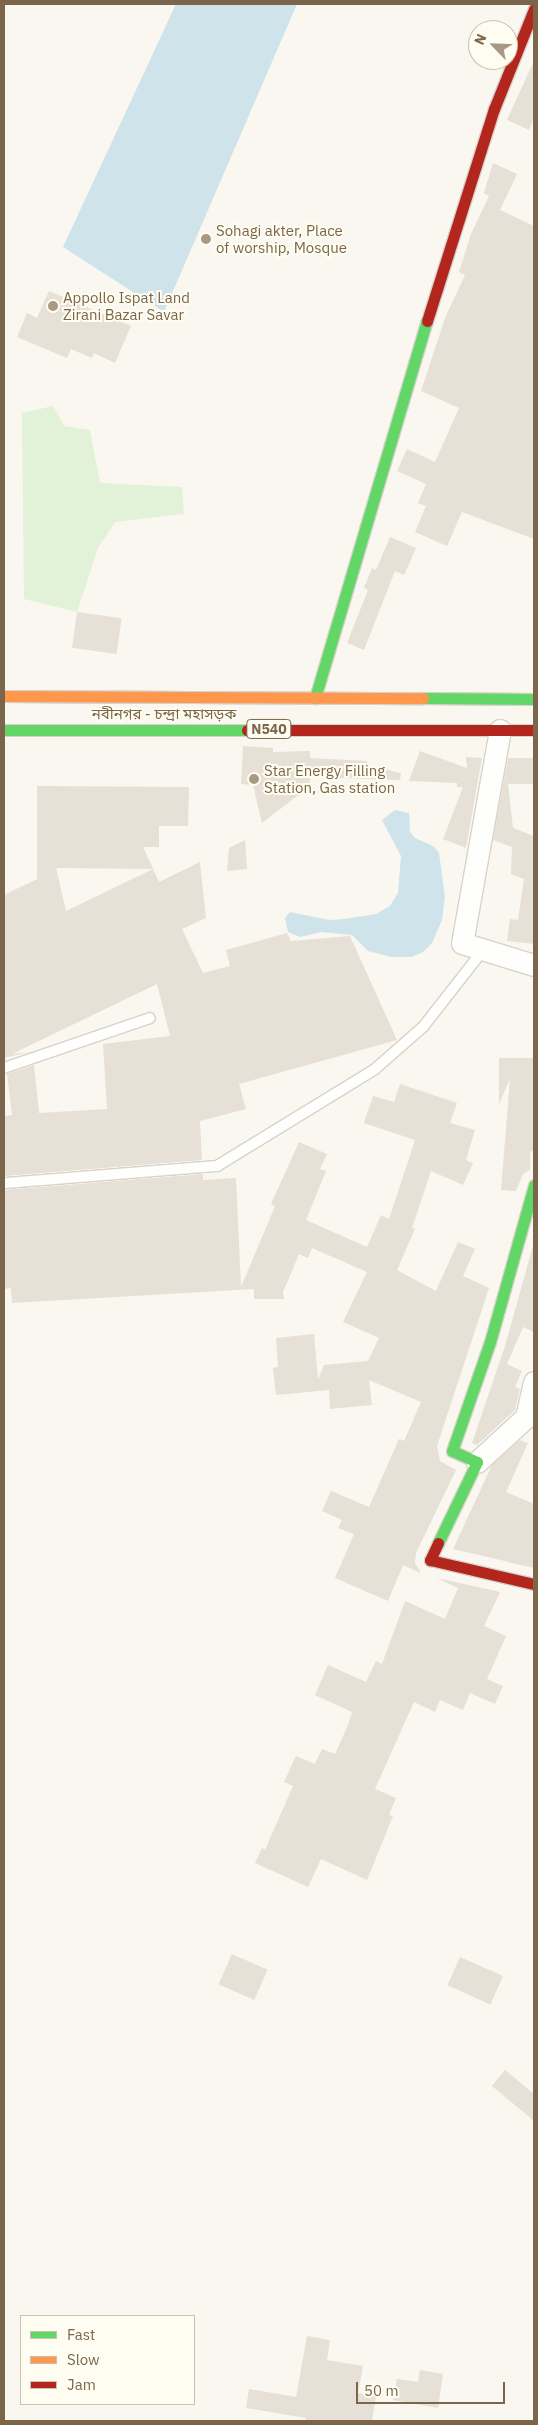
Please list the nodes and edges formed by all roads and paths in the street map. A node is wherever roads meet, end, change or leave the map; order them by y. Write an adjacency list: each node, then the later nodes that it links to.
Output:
1 (534, 9): 3 (main road)
2 (4, 696): 3 (main road, নবীনগর - চন্দ্রা মহাসড়ক / N540)
3 (315, 698): 4 (main road, নবীনগর - চন্দ্রা মহাসড়ক / N540)
4 (534, 699)
5 (4, 730): 6 (main road, নবীনগর - চন্দ্রা মহাসড়ক / N540)
6 (500, 730): 7 (main road, নবীনগর - চন্দ্রা মহাসড়ক / N540); 8 (street)
7 (534, 730)
8 (484, 949): 9 (street); 12 (lane)
9 (534, 965)
10 (150, 1018): 11 (lane)
11 (4, 1068)
12 (4, 1183)
13 (534, 1185): 15 (main road)
14 (534, 1382): 15 (street)
15 (477, 1462): 16 (main road)
16 (534, 1584)

